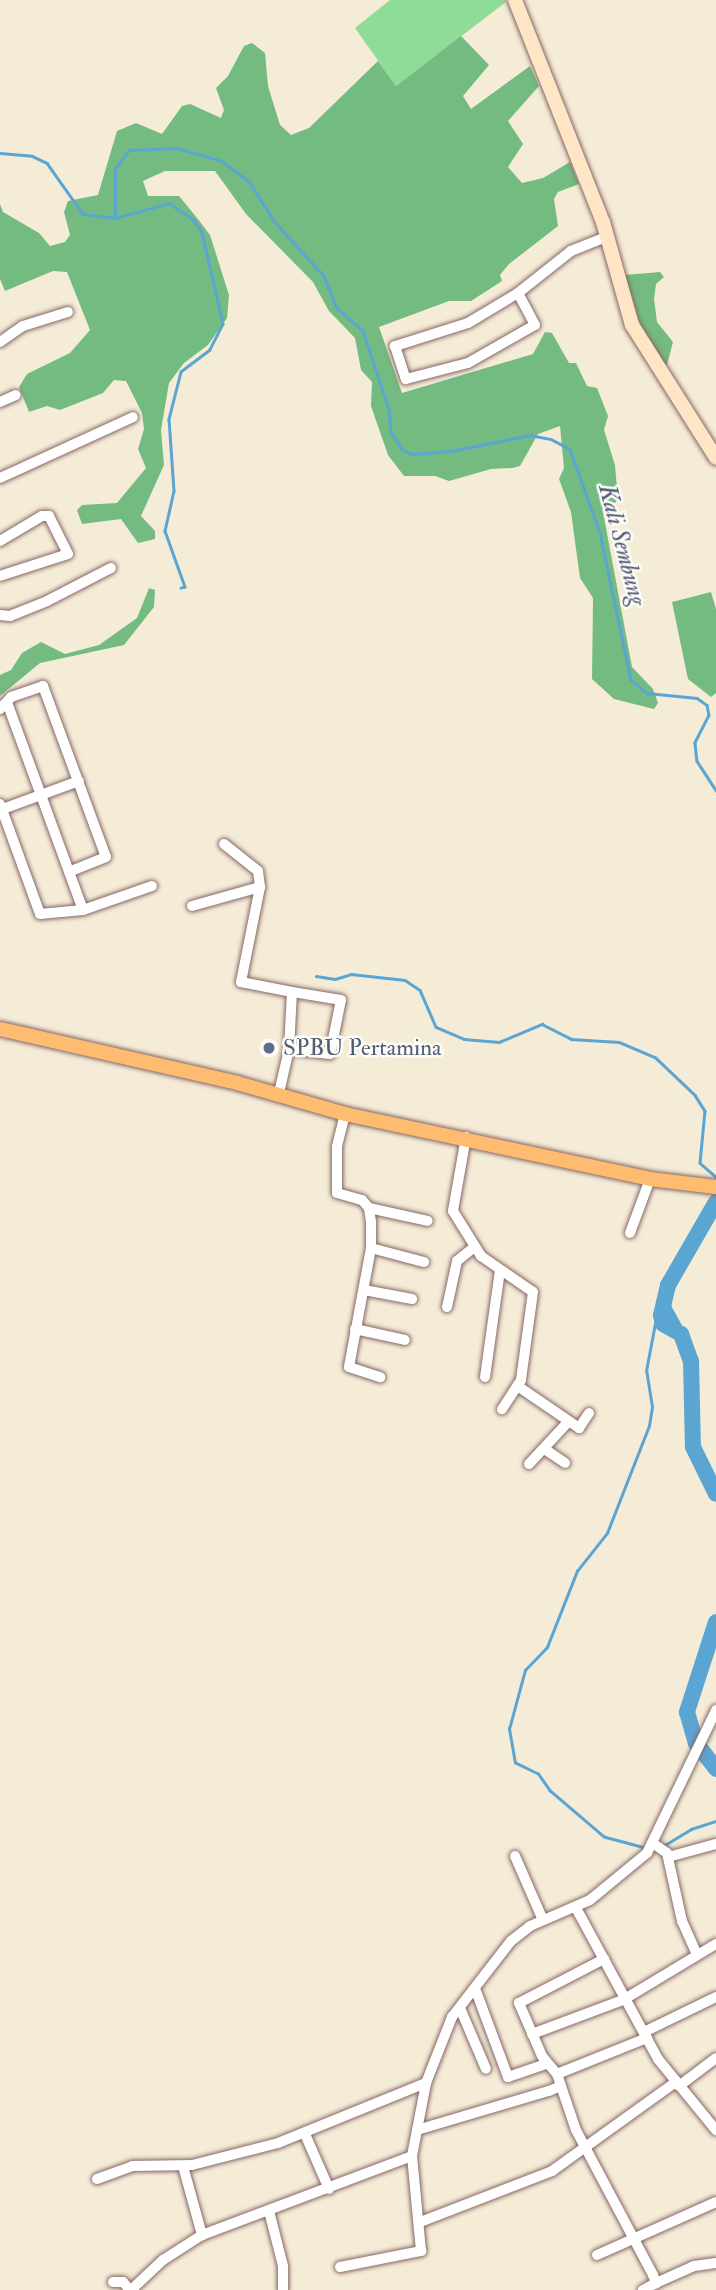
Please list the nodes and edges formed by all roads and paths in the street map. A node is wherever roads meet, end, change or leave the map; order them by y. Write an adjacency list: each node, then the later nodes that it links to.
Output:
1 (515, 0): 2 (main road)
2 (606, 237): 3 (street); 9 (main road)
3 (518, 293): 3 (street)
4 (68, 312): 5 (street)
5 (0, 342)
6 (16, 394): 7 (street)
7 (0, 402)
8 (133, 417): 10 (street)
9 (716, 458)
10 (0, 478)
11 (0, 541): 13 (street)
12 (111, 568): 14 (street)
13 (0, 576)
14 (0, 615)
15 (4, 707): 16 (street); 17 (street)
16 (79, 781): 17 (street); 20 (street)
17 (41, 796): 18 (street); 20 (street)
18 (1, 808): 24 (street)
19 (224, 844): 22 (street)
20 (69, 872): 24 (street)
21 (152, 886): 24 (street)
22 (260, 887): 23 (street); 25 (street)
23 (191, 906)
24 (83, 910)
25 (292, 992): 27 (street); 27 (street)
26 (0, 1030): 28 (main road)
27 (289, 1049): 28 (street)
28 (279, 1093): 29 (main road)
29 (345, 1114): 30 (main road); 35 (street)
30 (466, 1138): 31 (main road); 39 (street)
31 (650, 1179): 32 (main road); 37 (street)
32 (699, 1187): 33 (main road); 34 (main road)
33 (716, 1187)
34 (716, 1195)
35 (369, 1208): 36 (street); 38 (street)
36 (428, 1221)
37 (630, 1233)
38 (371, 1248): 40 (street); 42 (street)
39 (473, 1248): 41 (street); 44 (street)
40 (424, 1262)
41 (500, 1270): 48 (street); 49 (street)
42 (365, 1290): 43 (street); 45 (street)
43 (412, 1299)
44 (447, 1307)
45 (355, 1329): 46 (street); 47 (street)
46 (405, 1340)
47 (380, 1377)
48 (485, 1377)
49 (519, 1387): 50 (street); 52 (street)
50 (502, 1409)
51 (589, 1413): 52 (street)
52 (568, 1422): 53 (street)
53 (546, 1450): 54 (street); 55 (street)
54 (565, 1463)
55 (529, 1464)
56 (716, 1710): 58 (street)
57 (716, 1843): 58 (street)
58 (657, 1849): 60 (street); 63 (street)
59 (515, 1856): 61 (street)
60 (576, 1908): 61 (street); 64 (street)
61 (543, 1920): 65 (street)
62 (716, 1944): 63 (street)
63 (697, 1955): 67 (street)
64 (604, 1959): 67 (street); 69 (street)
65 (476, 1991): 68 (street); 72 (street)
66 (716, 1997): 70 (street)
67 (626, 1999): 69 (street); 70 (street)
68 (460, 2008): 73 (street); 75 (street)
69 (532, 2034): 72 (street)
70 (645, 2035): 74 (street); 76 (street)
71 (716, 2058): 76 (street)
72 (546, 2064): 74 (street)
73 (486, 2069)
74 (557, 2074): 77 (street)
75 (426, 2084): 79 (street); 80 (street)
76 (678, 2084): 78 (street); 81 (street)
77 (561, 2086): 79 (street); 81 (street)
78 (714, 2124)
79 (417, 2130): 82 (street)
80 (305, 2134): 83 (street); 85 (street)
81 (587, 2149): 88 (street); 90 (street)
82 (412, 2156): 85 (street); 88 (street)
83 (183, 2166): 84 (street); 89 (street)
84 (97, 2179)
85 (329, 2189): 87 (street)
86 (716, 2202): 90 (street)
87 (269, 2211): 89 (street); 97 (street)
88 (421, 2222): 93 (street)
89 (202, 2235): 96 (street)
90 (636, 2239): 91 (street); 95 (street)
91 (597, 2255)
92 (716, 2263): 95 (street)
93 (340, 2267)
94 (113, 2282): 96 (street)
95 (656, 2283): 98 (street)
96 (130, 2290)
97 (283, 2290)
98 (643, 2290)

